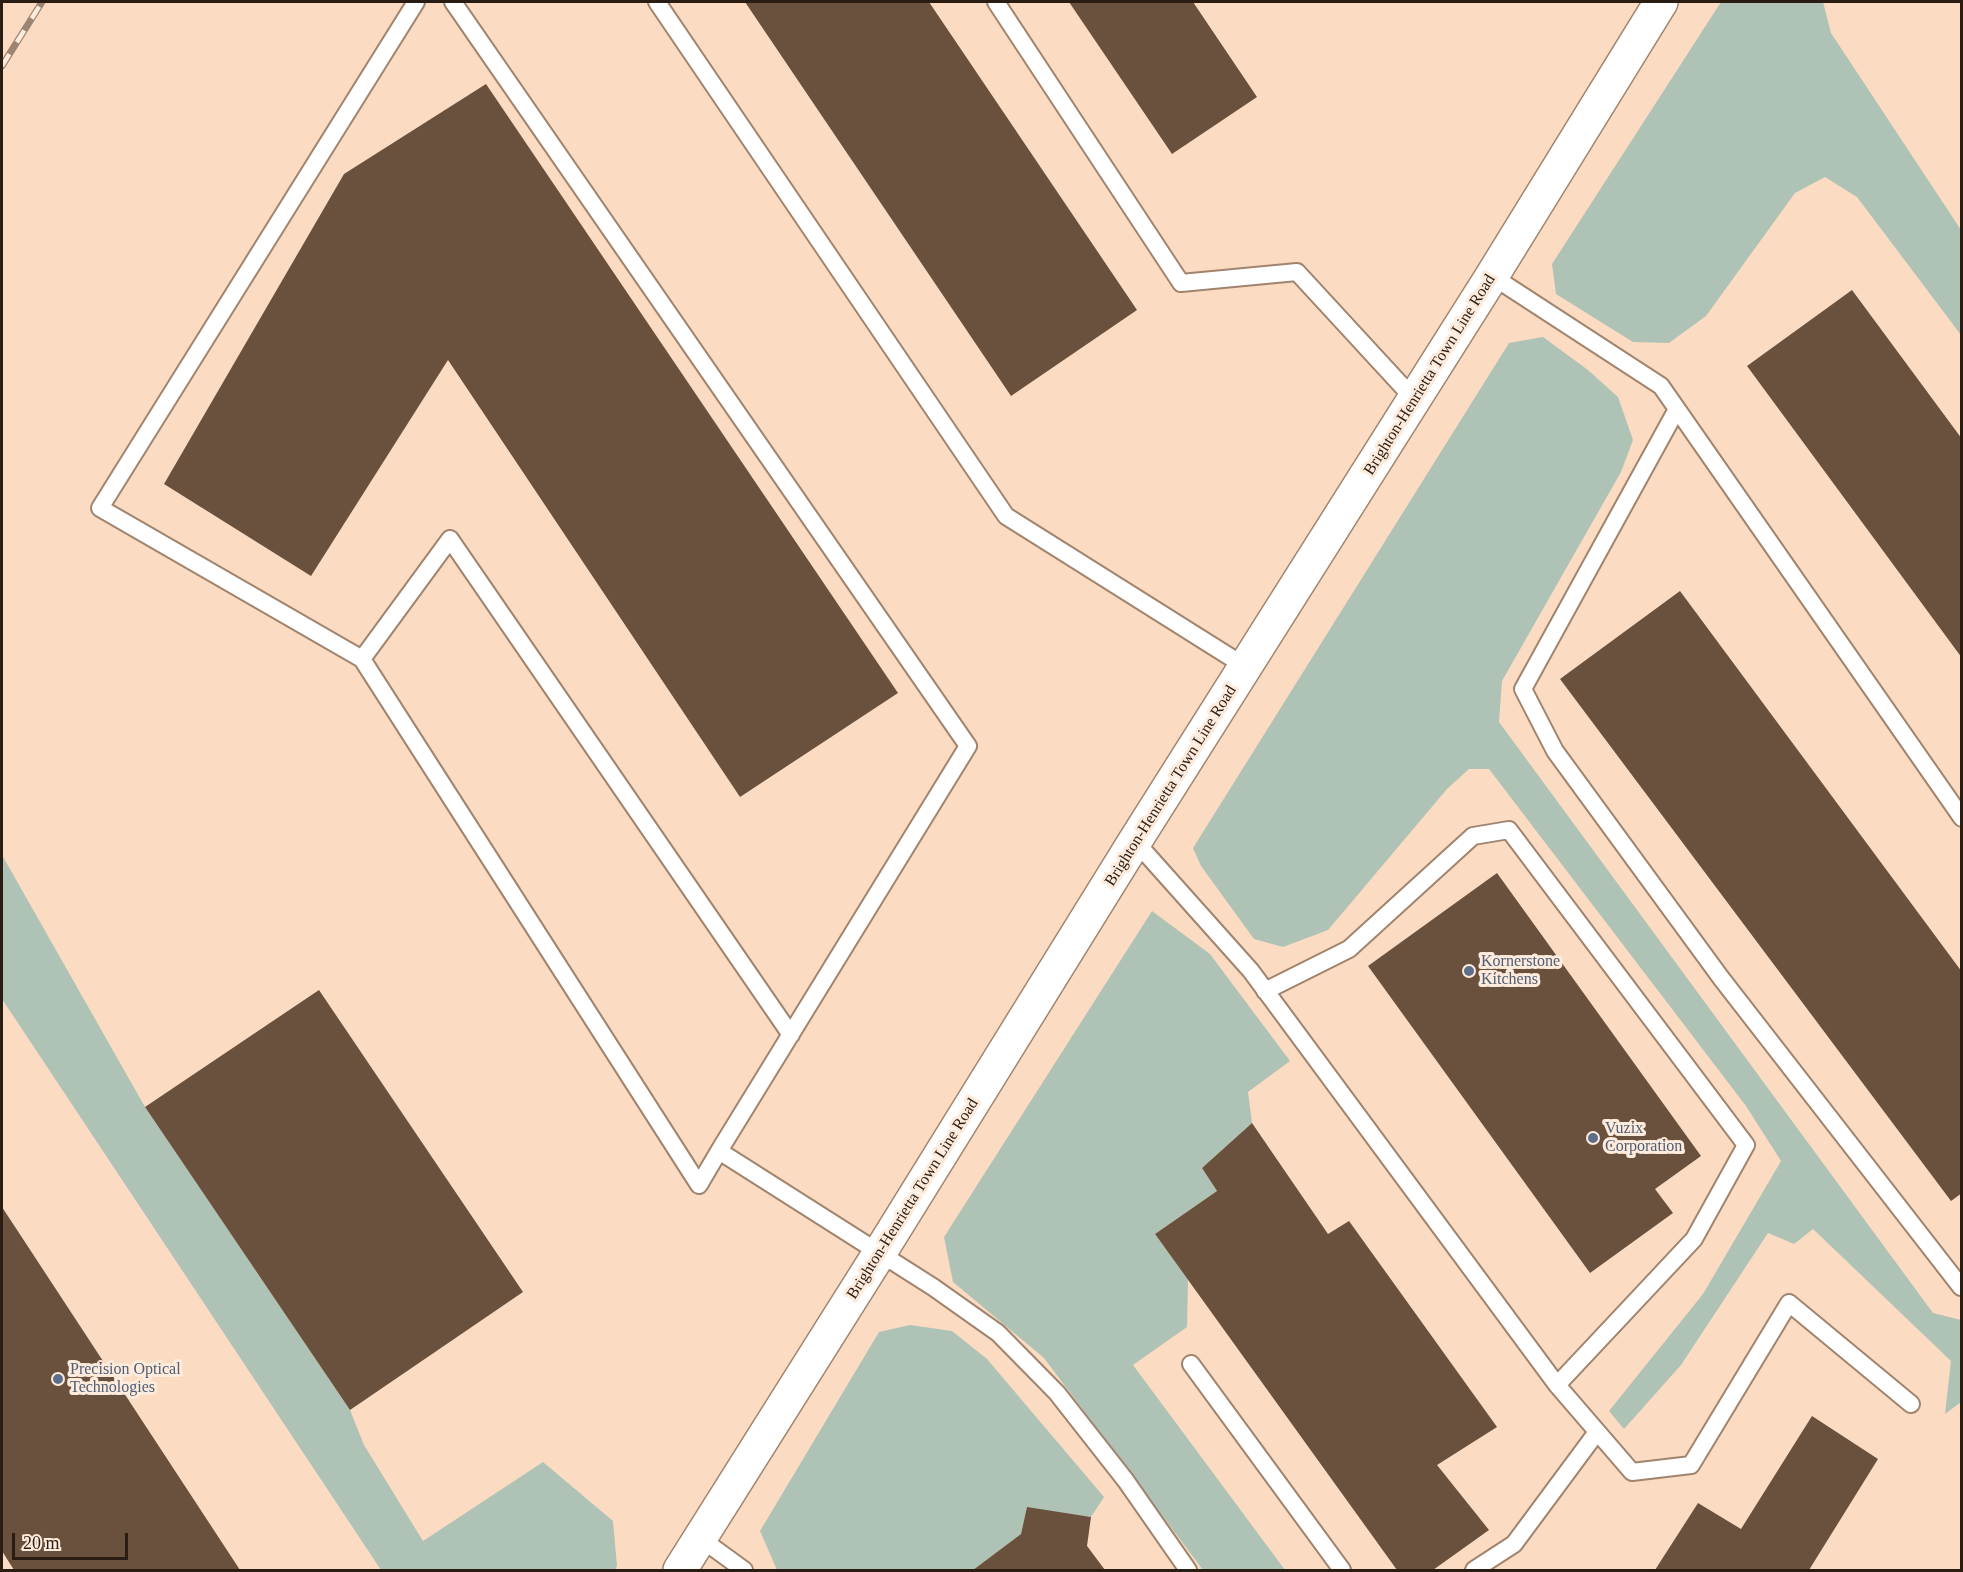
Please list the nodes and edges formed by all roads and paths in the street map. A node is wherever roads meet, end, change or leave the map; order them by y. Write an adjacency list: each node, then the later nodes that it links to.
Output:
1 (416, 2): 9 (lane)
2 (453, 2): 14 (lane)
3 (657, 2): 10 (lane)
4 (996, 2): 7 (lane)
5 (1661, 2): 6 (street, Brighton-Henrietta Town Line Road)
6 (1492, 276): 7 (street, Brighton-Henrietta Town Line Road); 8 (lane)
7 (1414, 399): 10 (street, Brighton-Henrietta Town Line Road)
8 (1677, 409): 11 (lane); 17 (lane)
9 (362, 659): 14 (lane); 15 (lane)
10 (1246, 667): 12 (street, Brighton-Henrietta Town Line Road)
11 (1962, 818)
12 (1136, 841): 13 (lane); 16 (street, Brighton-Henrietta Town Line Road)
13 (1265, 991): 19 (lane); 19 (lane)
14 (791, 1035): 15 (lane)
15 (719, 1151): 16 (lane)
16 (879, 1254): 22 (street, Brighton-Henrietta Town Line Road); 25 (lane)
17 (1961, 1287)
18 (1191, 1364): 26 (lane)
19 (1557, 1386): 21 (lane)
20 (1911, 1404): 21 (lane)
21 (1596, 1432): 27 (lane)
22 (700, 1538): 23 (street, Brighton-Henrietta Town Line Road); 24 (lane)
23 (680, 1570)
24 (744, 1570)
25 (1188, 1570)
26 (1342, 1570)
27 (1474, 1570)

